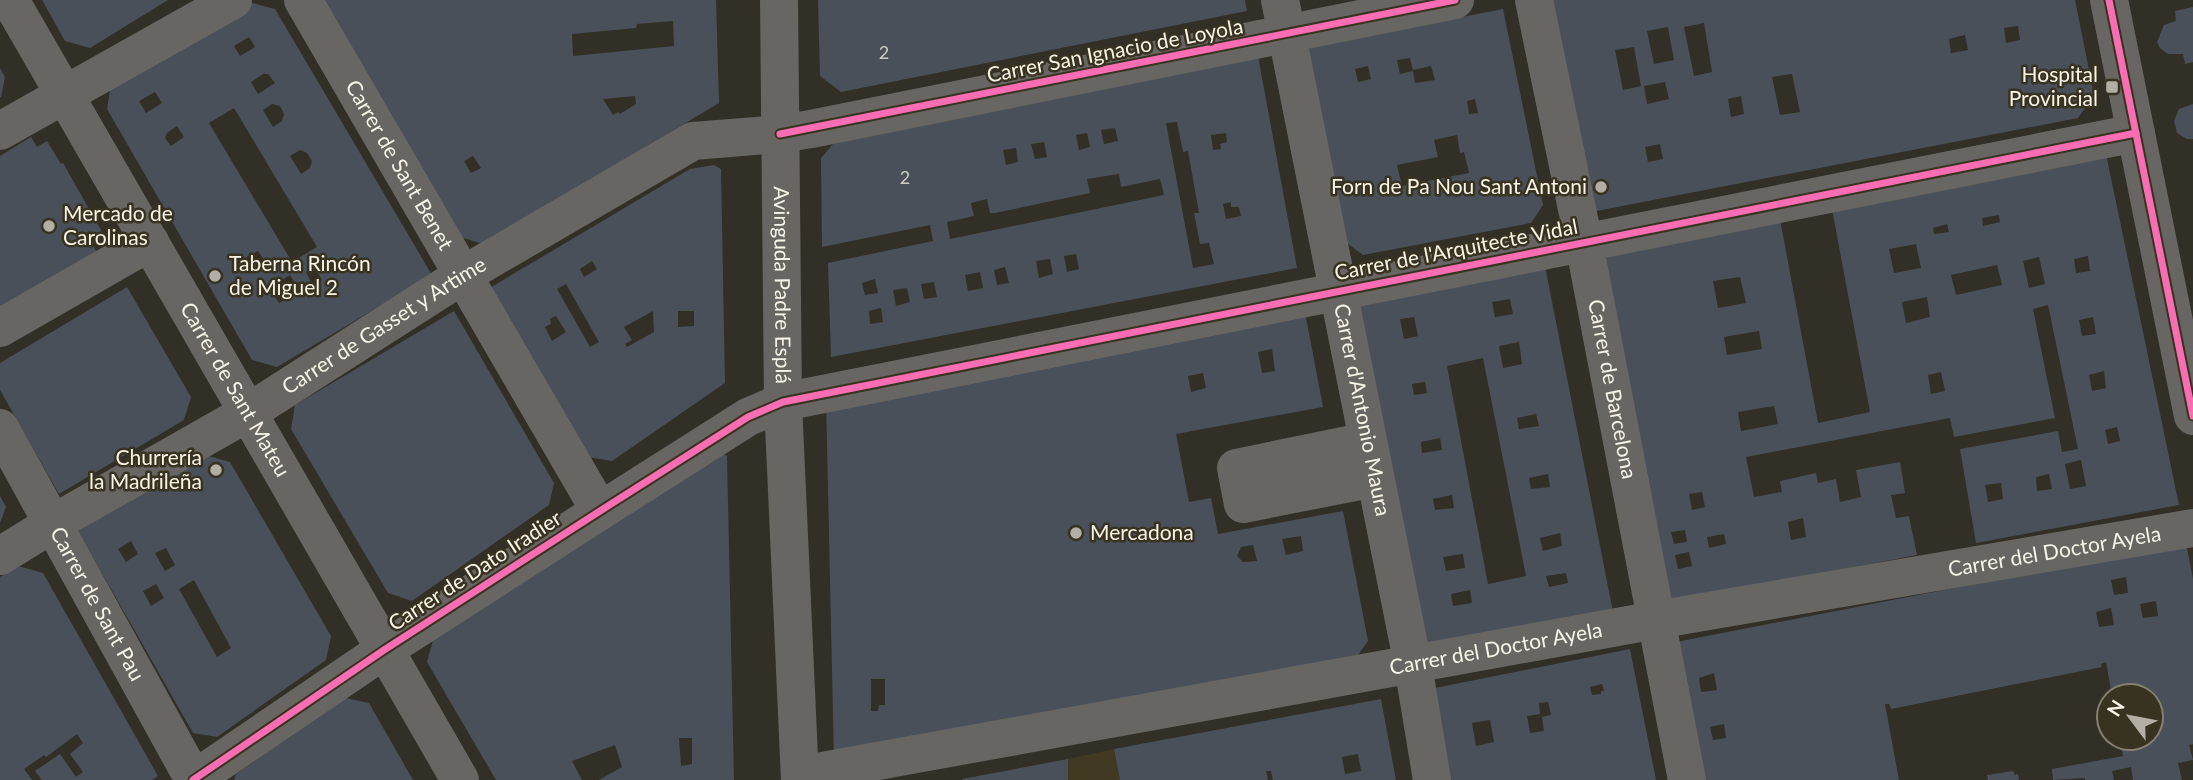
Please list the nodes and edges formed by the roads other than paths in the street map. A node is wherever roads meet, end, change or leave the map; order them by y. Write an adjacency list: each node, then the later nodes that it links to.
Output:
1 (10, 0): 9 (street, Carrer de Sant Mateu)
2 (233, 0): 9 (street)
3 (303, 0): 15 (street, Carrer de Sant Benet)
4 (779, 0): 12 (street, Avinguda Padre Esplá)
5 (1455, 0): 8 (street, Carrer San Ignacio de Loyola)
6 (1534, 0): 14 (street, Carrer de Barcelona)
7 (2109, 0): 11 (street)
8 (1283, 18): 12 (street, Carrer San Ignacio de Loyola); 16 (street, Carrer d'Antonio Maura)
9 (64, 93): 10 (street); 13 (street, Carrer de Sant Mateu)
10 (0, 131)
11 (2136, 133): 14 (street, Carrer de l'Arquitecte Vidal); 20 (street)
12 (780, 134): 15 (street, Carrer de Gasset y Artime); 18 (street, Avinguda Padre Esplá)
13 (150, 242): 17 (street); 19 (street, Carrer de Sant Mateu)
14 (1584, 243): 16 (street, Carrer de l'Arquitecte Vidal); 26 (street, Carrer de Barcelona)
15 (463, 275): 19 (street, Carrer de Gasset y Artime); 22 (street, Carrer de Sant Benet)
16 (1337, 292): 18 (street, Carrer de l'Arquitecte Vidal); 28 (street, Carrer d'Antonio Maura)
17 (0, 328)
18 (783, 402): 22 (street, Carrer de Dato Iradier); 31 (street, Avinguda Padre Esplá)
19 (249, 412): 23 (street, Carrer de Gasset y Artime); 27 (street, Carrer de Sant Mateu)
20 (2193, 416)
21 (0, 428): 23 (street, Carrer de Sant Pau)
22 (600, 511): 27 (street, Carrer de Dato Iradier)
23 (52, 523): 25 (street, Carrer de Gasset y Artime); 29 (street, Carrer de Sant Pau)
24 (2193, 528): 26 (street, Carrer del Doctor Ayela)
25 (0, 556)
26 (1656, 620): 28 (street, Carrer del Doctor Ayela); 33 (street, Carrer de Barcelona)
27 (384, 650): 29 (street, Carrer de Dato Iradier); 30 (street, Carrer de Sant Mateu)
28 (1413, 666): 31 (street, Carrer del Doctor Ayela); 32 (street, Carrer d'Antonio Maura)
29 (193, 780)
30 (460, 780)
31 (801, 780)
32 (1432, 780)
33 (1687, 780)

